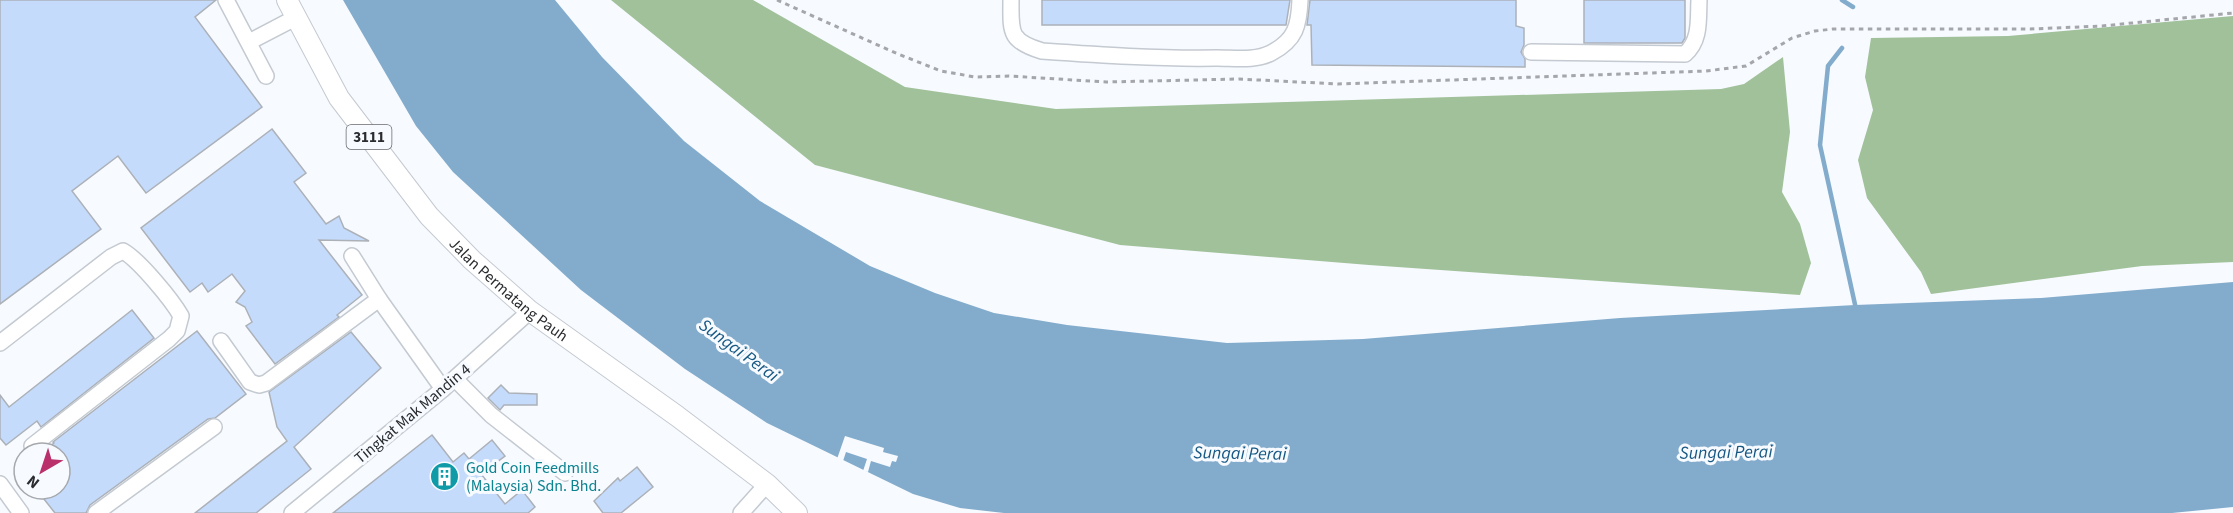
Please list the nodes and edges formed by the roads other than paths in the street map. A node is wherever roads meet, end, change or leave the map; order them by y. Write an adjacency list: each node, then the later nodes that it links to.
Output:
1 (226, 0): 6 (street)
2 (1011, 0): 3 (street)
3 (1300, 0)
4 (1699, 0): 7 (street)
5 (291, 9): 6 (street); 11 (main road, Jalan Permatang Pauh / 3111)
6 (249, 42): 8 (street)
7 (1531, 52)
8 (266, 76)
9 (352, 256): 10 (street)
10 (379, 299): 12 (street); 15 (street)
11 (530, 311): 14 (street, Tingkat Mak Mandin 4); 20 (main road, Jalan Permatang Pauh / 3111)
12 (221, 340)
13 (0, 343): 17 (street)
14 (455, 378): 15 (street, Tingkat Mak Mandin 4); 18 (street)
15 (443, 389): 23 (street, Tingkat Mak Mandin 4)
16 (214, 427): 22 (street)
17 (38, 441)
18 (565, 473)
19 (0, 484): 21 (street)
20 (767, 484): 24 (street); 25 (main road, Jalan Permatang Pauh / 3111)
21 (21, 513)
22 (96, 513)
23 (292, 513)
24 (741, 513)
25 (797, 513)

